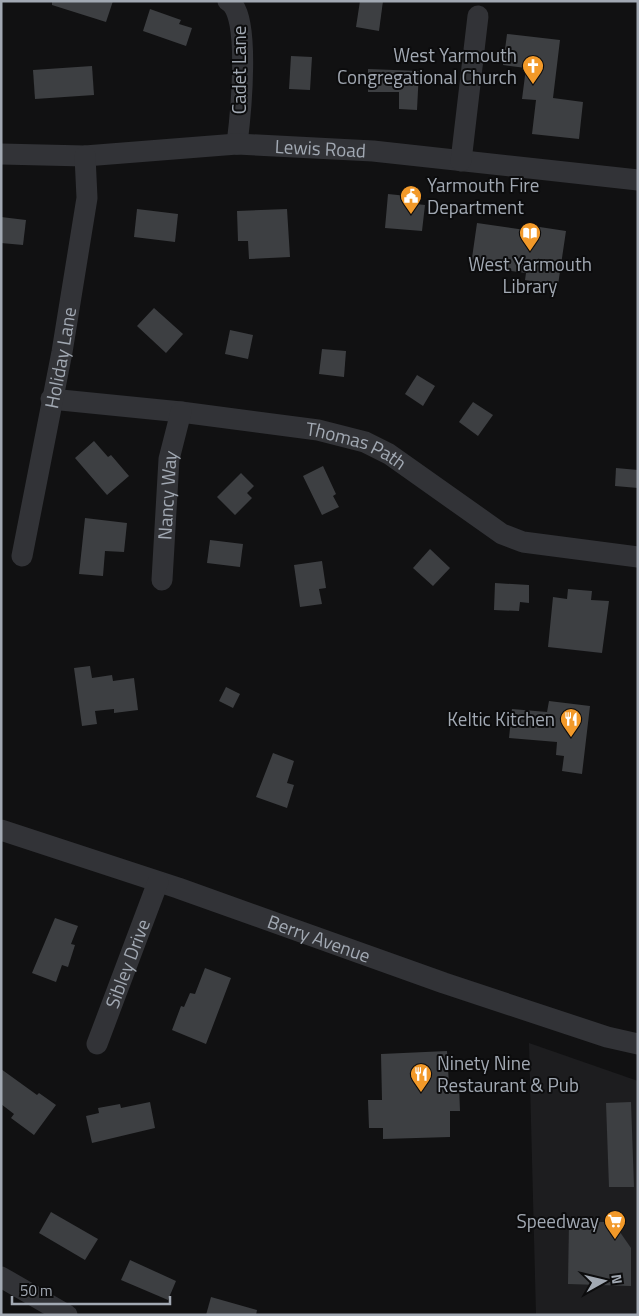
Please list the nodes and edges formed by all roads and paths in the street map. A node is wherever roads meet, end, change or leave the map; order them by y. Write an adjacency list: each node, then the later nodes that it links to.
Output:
1 (236, 4): 3 (street, Cadet Lane)
2 (478, 16): 6 (street)
3 (238, 144): 5 (street, Lewis Road); 6 (street, Lewis Road)
4 (1, 154): 5 (street, Lewis Road)
5 (85, 156): 8 (street, Holiday Lane)
6 (461, 161): 7 (street, Lewis Road)
7 (638, 180)
8 (51, 399): 9 (street, Thomas Path); 10 (street, Holiday Lane)
9 (181, 412): 11 (street, Thomas Path); 12 (street, Nancy Way)
10 (22, 556)
11 (638, 557)
12 (162, 580)
13 (1, 830): 14 (street, Berry Avenue)
14 (158, 882): 15 (street, Sibley Drive); 16 (street, Berry Avenue)
15 (97, 1044)
16 (638, 1044)
17 (1, 1278): 18 (street)
18 (67, 1315)

